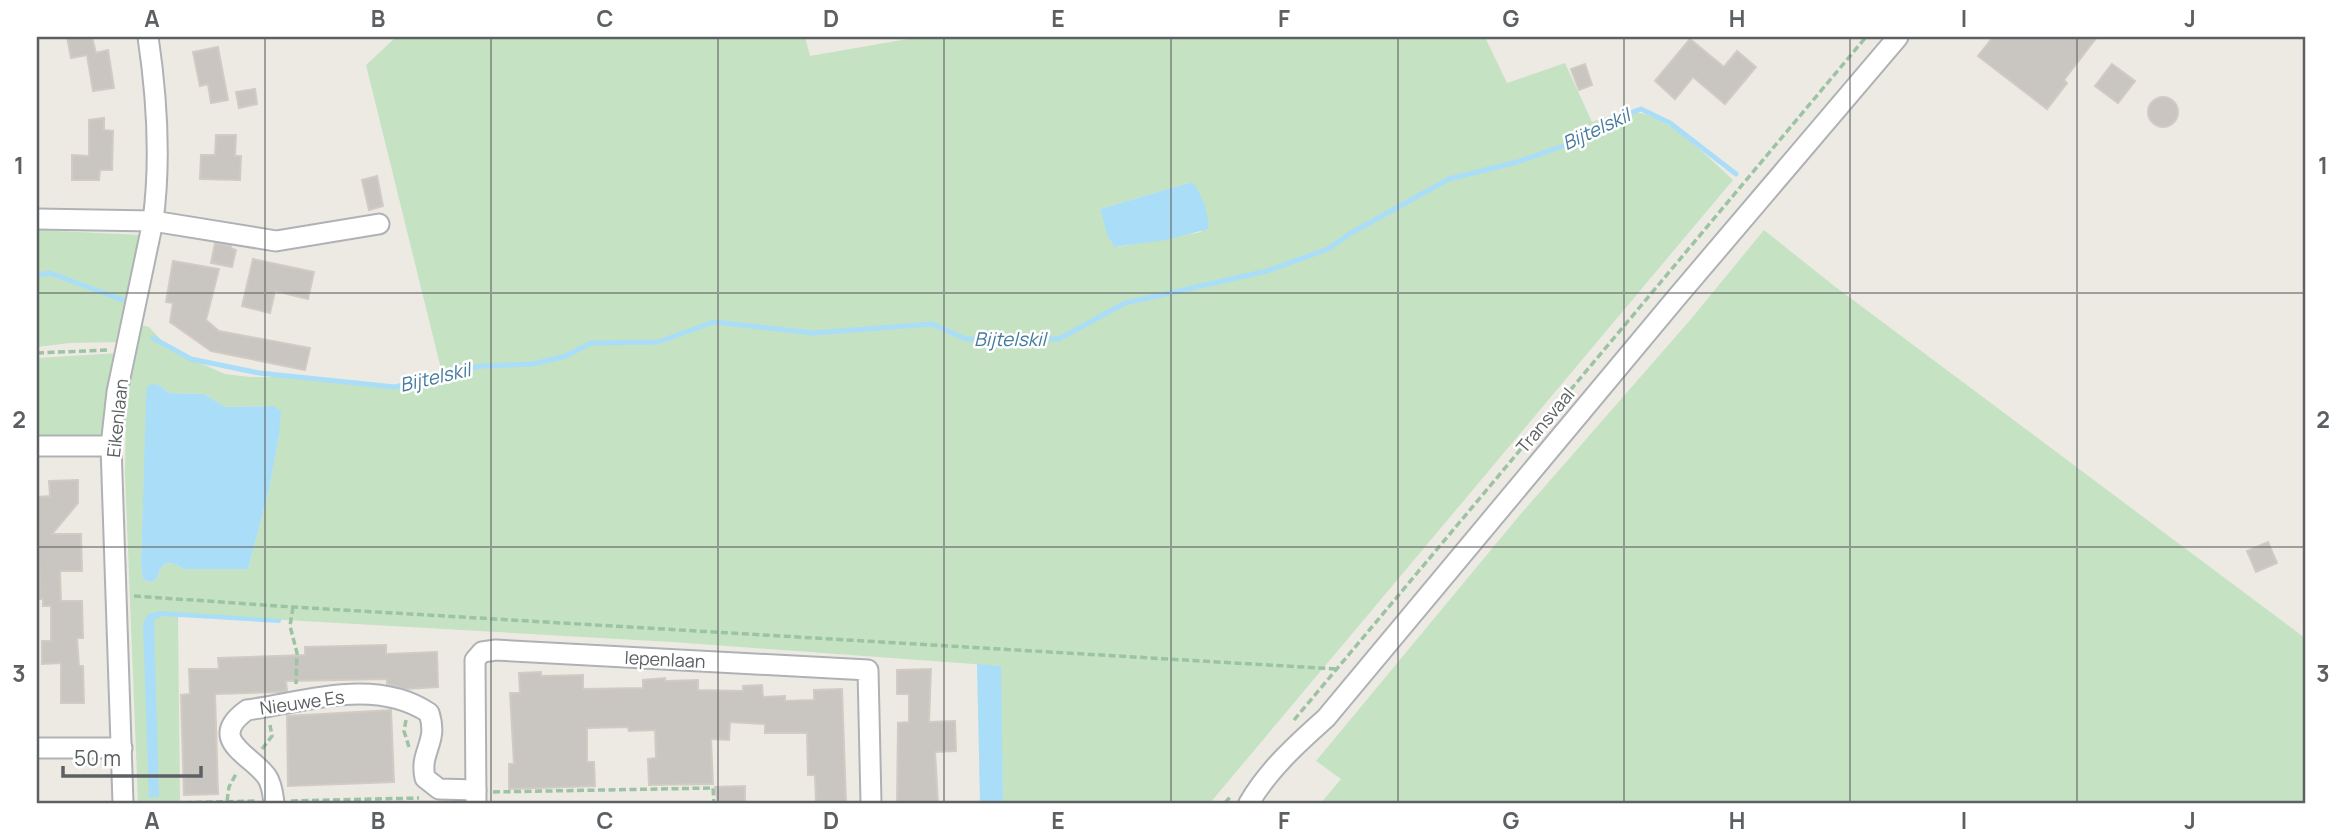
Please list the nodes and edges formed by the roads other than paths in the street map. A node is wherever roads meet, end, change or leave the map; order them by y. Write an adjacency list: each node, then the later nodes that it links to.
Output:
1 (148, 37): 4 (street, Eikenlaan)
2 (1898, 37): 8 (street, Transvaal)
3 (37, 219): 4 (street)
4 (153, 221): 5 (street); 7 (street, Eikenlaan)
5 (379, 224)
6 (37, 446): 7 (street)
7 (111, 446): 10 (street, Eikenlaan)
8 (1326, 718): 12 (street, Transvaal); 16 (street, Transvaal)
9 (37, 748): 10 (street)
10 (122, 748): 14 (street, Eikenlaan)
11 (476, 797): 13 (street, Nieuwe Es); 15 (street, Iepenlaan)
12 (1241, 798)
13 (274, 802)
14 (122, 803)
15 (871, 803)
16 (1264, 803)

